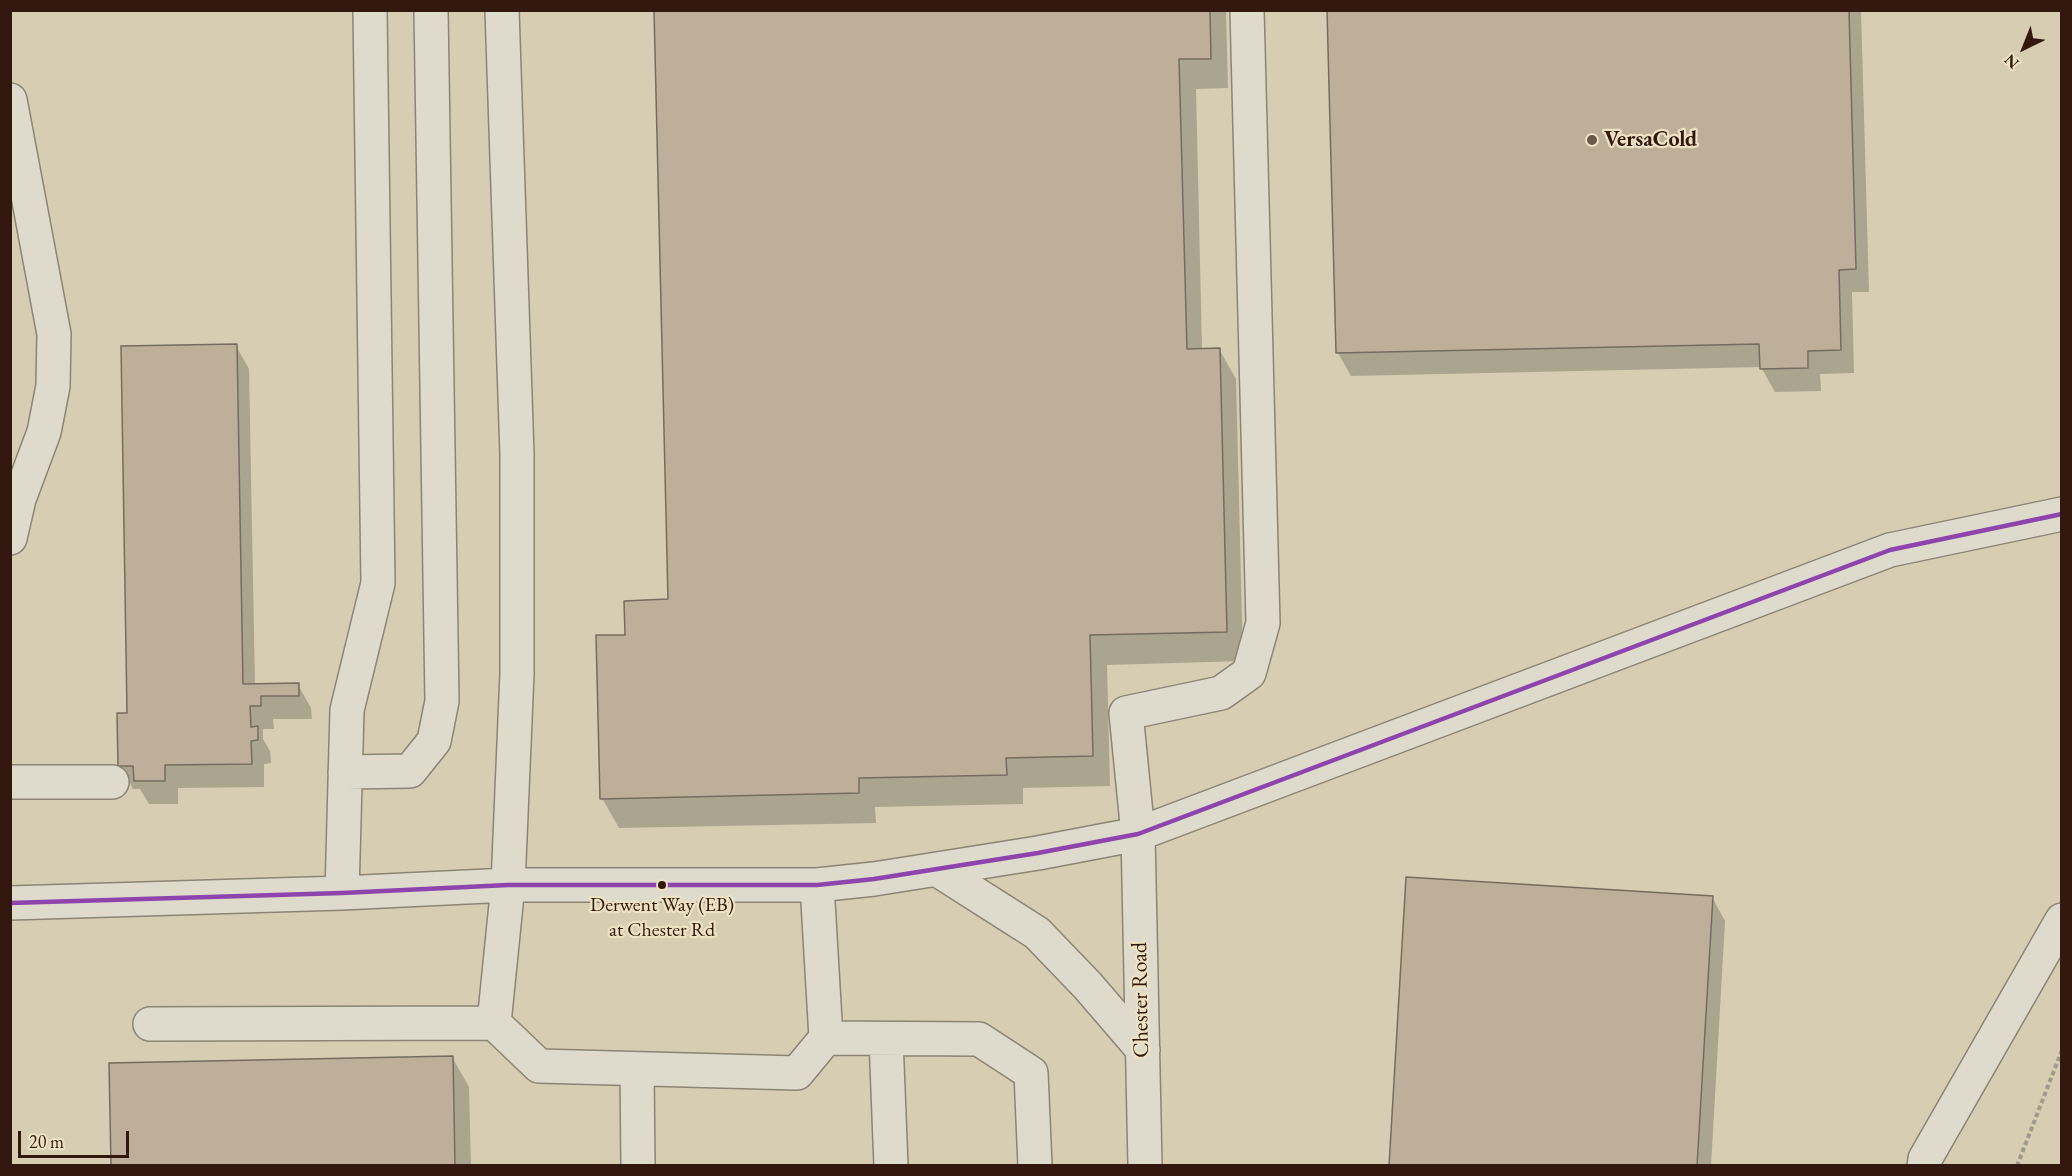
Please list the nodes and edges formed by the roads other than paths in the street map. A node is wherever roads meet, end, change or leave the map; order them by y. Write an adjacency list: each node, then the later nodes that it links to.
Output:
1 (370, 10): 8 (street)
2 (431, 10): 8 (street)
3 (502, 10): 13 (street)
4 (1247, 10): 11 (street, Chester Road)
5 (10, 100): 7 (street)
6 (2059, 510): 11 (street)
7 (10, 538)
8 (345, 772): 15 (street)
9 (10, 782): 10 (street)
10 (112, 783)
11 (1138, 834): 12 (street); 22 (street, Chester Road)
12 (938, 870): 14 (street); 22 (street)
13 (508, 885): 14 (street); 15 (street); 18 (street)
14 (817, 885): 20 (street)
15 (342, 893): 16 (street)
16 (10, 903)
17 (2061, 920): 28 (street)
18 (494, 1023): 19 (street); 23 (street)
19 (150, 1024)
20 (826, 1038): 21 (street); 23 (street)
21 (886, 1039): 25 (street); 26 (street)
22 (1143, 1050): 27 (street, Chester Road)
23 (637, 1069): 24 (street)
24 (638, 1166)
25 (891, 1166)
26 (1035, 1166)
27 (1145, 1166)
28 (1924, 1166)

